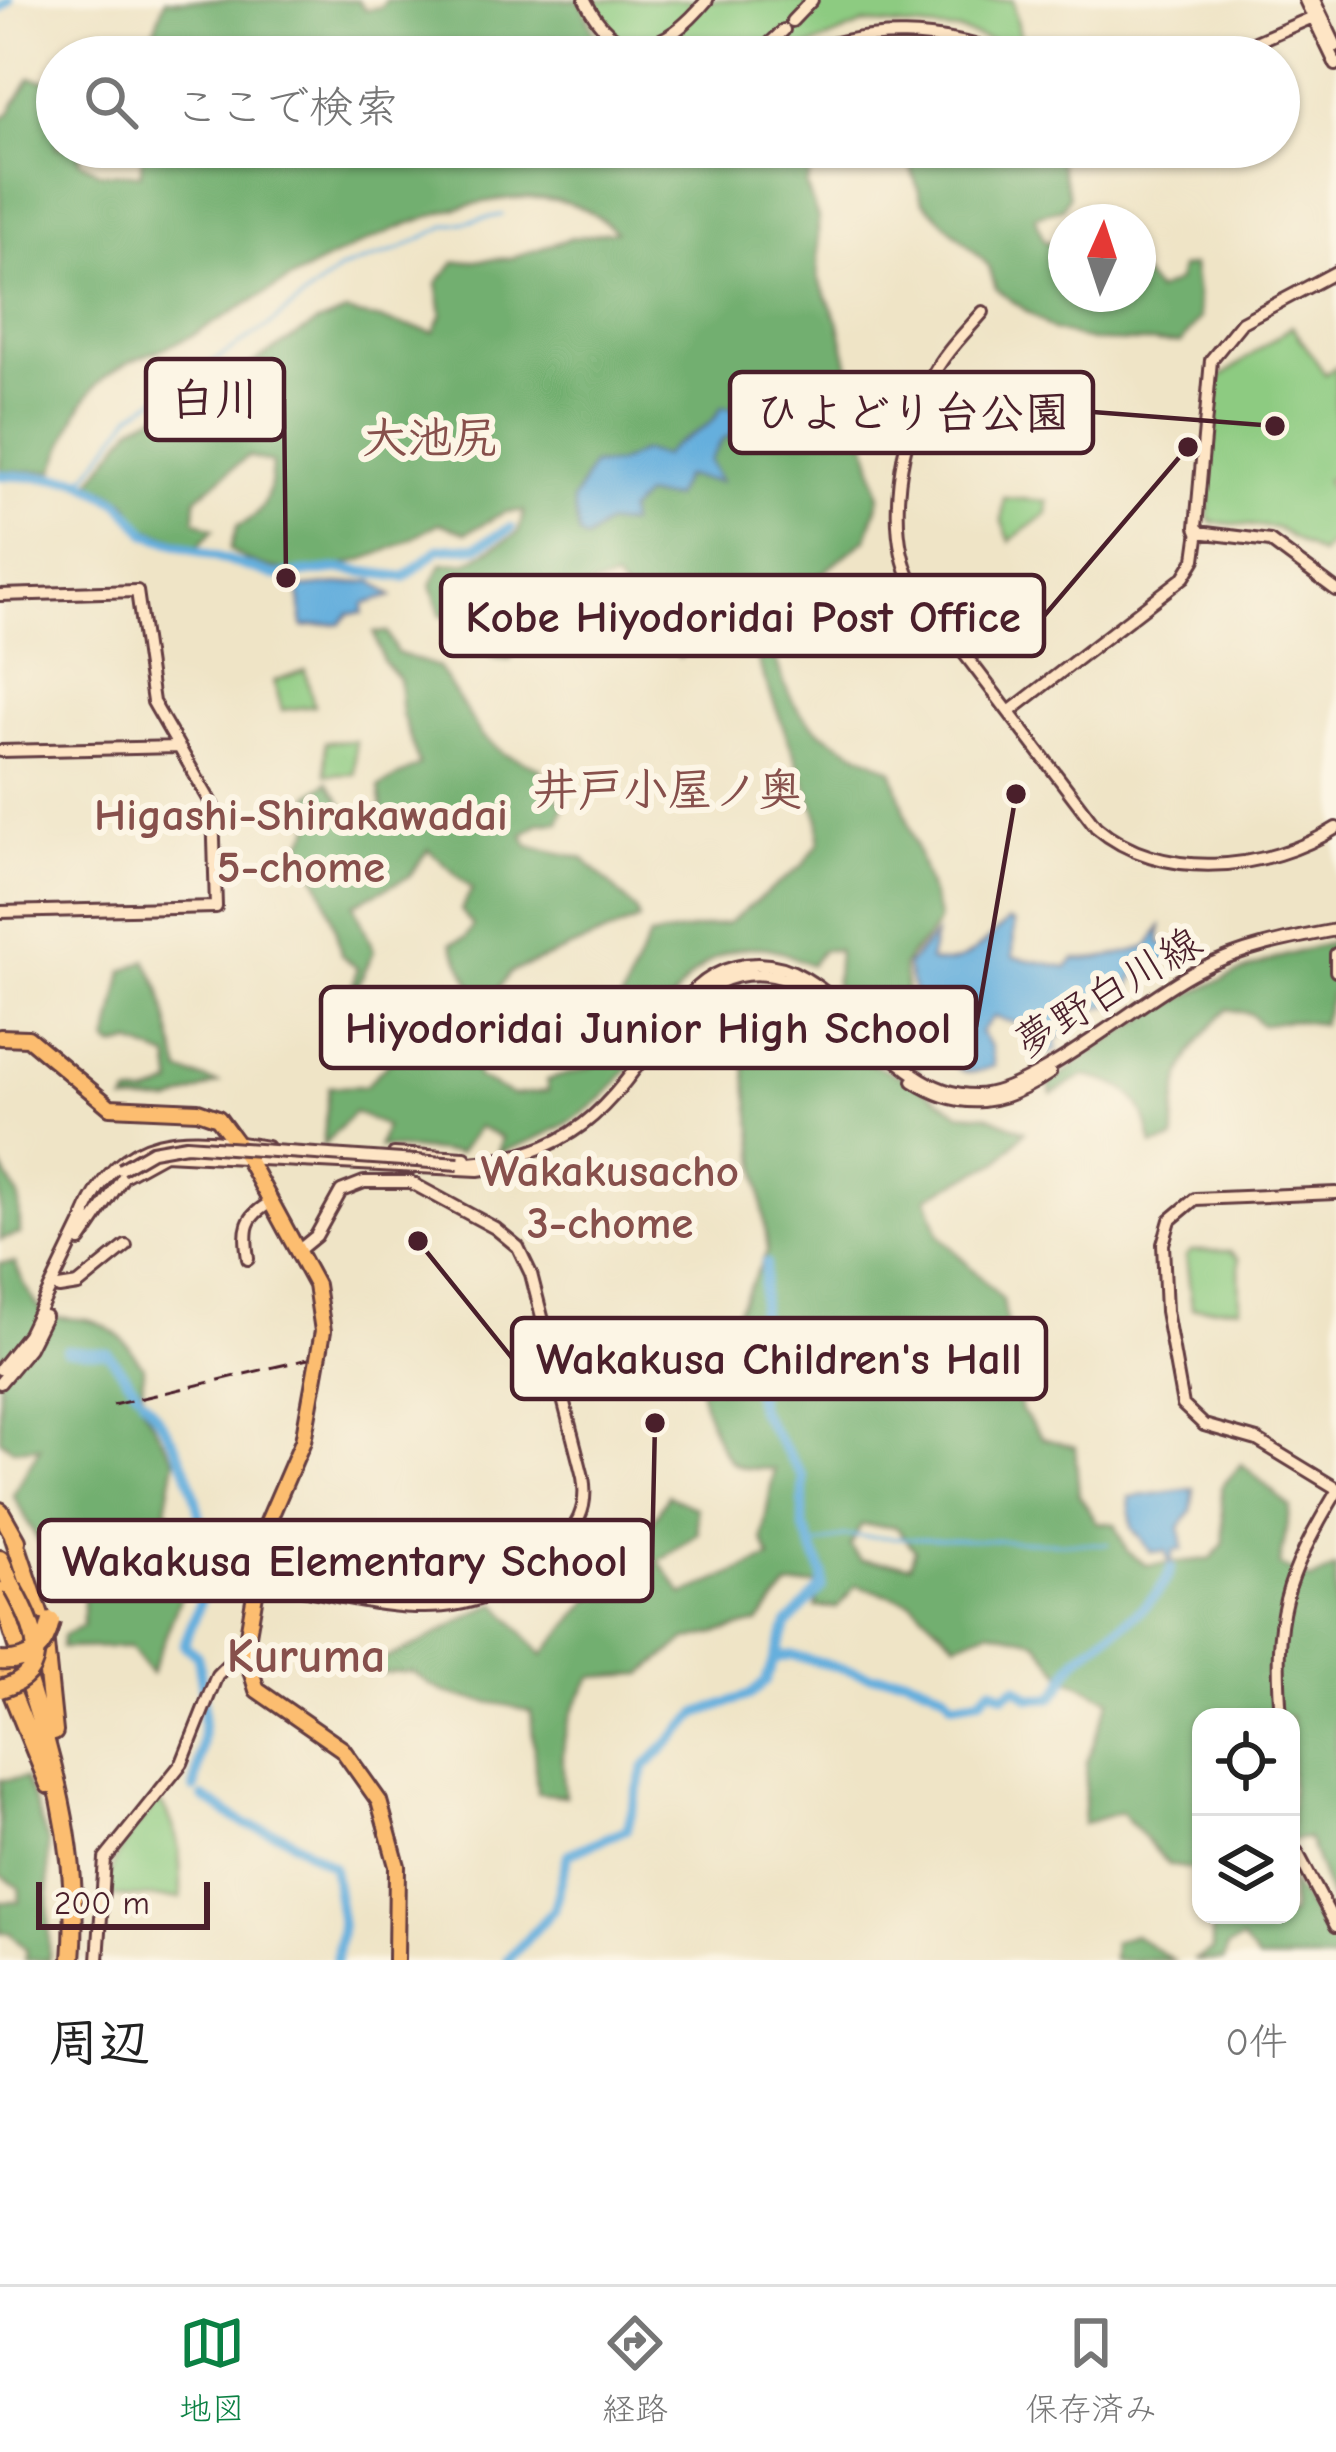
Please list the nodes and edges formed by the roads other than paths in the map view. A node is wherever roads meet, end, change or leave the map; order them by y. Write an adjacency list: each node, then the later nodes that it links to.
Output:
1 (586, 0): 7 (street)
2 (706, 0): 8 (street)
3 (812, 0): 9 (street)
4 (1305, 0): 6 (street)
5 (1314, 0): 6 (street)
6 (1318, 18): 12 (street); 13 (street); 14 (street); 15 (street)
7 (612, 36)
8 (671, 36)
9 (776, 36)
10 (876, 36): 11 (street)
11 (938, 36)
12 (1273, 36)
13 (1282, 36)
14 (1336, 46)
15 (1336, 65)
16 (1336, 276): 18 (street)
17 (983, 312): 21 (street)
18 (1198, 528): 19 (street); 21 (street)
19 (1336, 585)
20 (0, 595): 22 (street)
21 (1009, 712): 24 (street)
22 (178, 747): 23 (street); 25 (street)
23 (0, 751)
24 (1336, 827)
25 (0, 912)
26 (1336, 933): 31 (street, 夢野白川線)
27 (1336, 954): 28 (street)
28 (1336, 971)
29 (0, 1037): 30 (main road)
30 (246, 1148): 31 (street, bridge); 34 (main road); 35 (street); 36 (street)
31 (501, 1164): 33 (street, 夢野白川線, bridge)
32 (1336, 1193): 43 (street)
33 (98, 1198): 35 (street, 夢野白川線); 36 (street, 夢野白川線)
34 (272, 1202): 38 (main road); 39 (street)
35 (85, 1216): 41 (street, 夢野白川線)
36 (80, 1241): 40 (street, 夢野白川線)
37 (126, 1246): 40 (street)
38 (299, 1250): 47 (main road); 47 (street)
39 (248, 1259)
40 (59, 1288): 42 (street, 夢野白川線)
41 (0, 1369)
42 (0, 1383)
43 (1336, 1490): 53 (street)
44 (0, 1511): 45 (highway)
45 (13, 1535): 51 (highway, bridge); 55 (highway)
46 (0, 1559): 48 (highway)
47 (255, 1581): 50 (main road)
48 (6, 1590): 52 (highway, bridge); 55 (highway)
49 (0, 1616): 54 (highway)
50 (246, 1661): 60 (street); 61 (main road)
51 (0, 1662): 54 (highway)
52 (0, 1689)
53 (1280, 1708)
54 (57, 1809): 58 (highway)
55 (69, 1835): 59 (highway)
56 (1300, 1858): 57 (street)
57 (1336, 1926)
58 (62, 1960)
59 (72, 1960)
60 (98, 1960)
61 (396, 1960)

